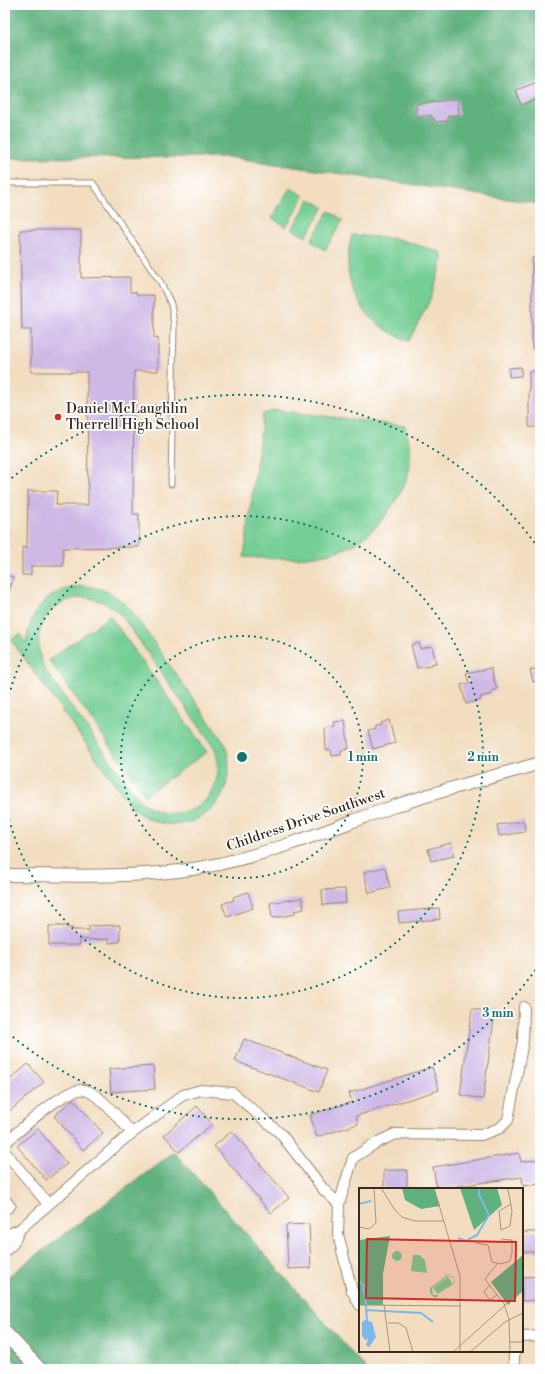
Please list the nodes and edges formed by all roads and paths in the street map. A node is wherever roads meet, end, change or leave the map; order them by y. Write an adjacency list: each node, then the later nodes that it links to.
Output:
1 (5, 183): 2 (lane)
2 (171, 484)
3 (540, 763): 4 (street, Childress Drive Southwest)
4 (5, 875)
5 (524, 1007): 11 (street)
6 (132, 1133): 7 (street); 10 (street); 11 (street)
7 (5, 1143)
8 (5, 1152): 10 (street)
9 (5, 1196): 12 (lane)
10 (48, 1204): 13 (street)
11 (339, 1204): 16 (street)
12 (5, 1213)
13 (20, 1229): 14 (street); 15 (street)
14 (5, 1236)
15 (5, 1251)
16 (359, 1303)
17 (5, 1333): 21 (main road)
18 (540, 1336): 19 (street)
19 (523, 1337)
20 (514, 1352): 22 (street)
21 (39, 1369)
22 (514, 1369)

